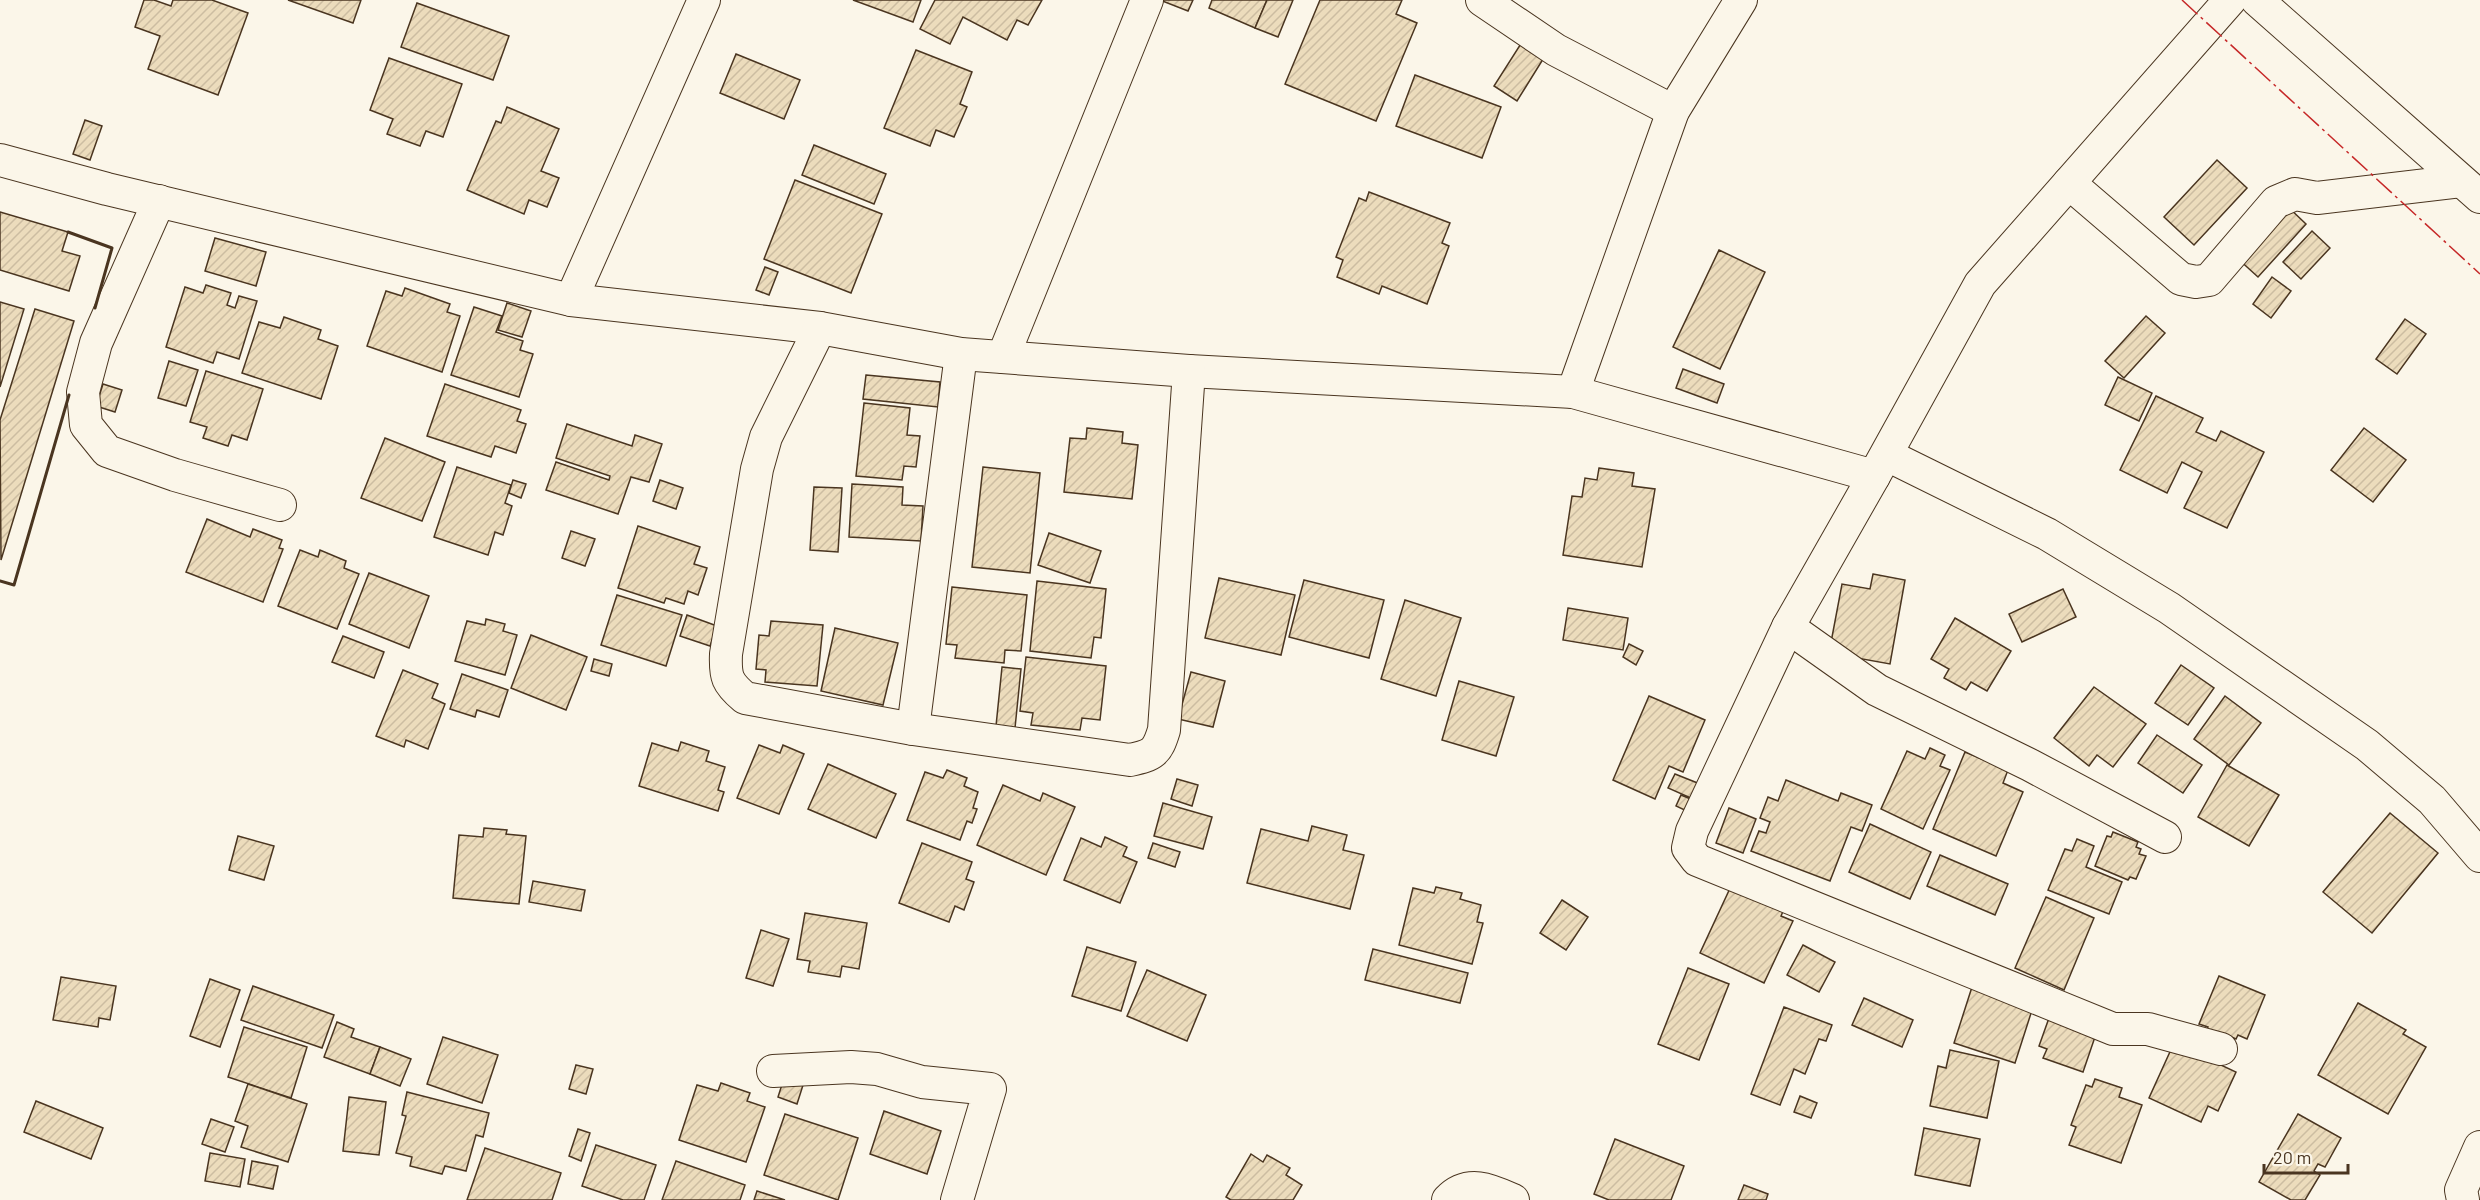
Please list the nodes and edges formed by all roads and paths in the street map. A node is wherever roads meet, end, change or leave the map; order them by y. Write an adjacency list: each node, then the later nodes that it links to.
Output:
1 (704, 0): 12 (street)
2 (1147, 0): 15 (street)
3 (1482, 0): 7 (street)
4 (1741, 0): 7 (street)
5 (2230, 0): 9 (street)
6 (2257, 0): 10 (street)
7 (1673, 111): 17 (street)
8 (0, 160): 11 (street)
9 (2069, 183): 10 (street); 18 (street)
10 (2471, 189)
11 (159, 201): 12 (street); 19 (street)
12 (571, 300): 13 (street)
13 (820, 328): 14 (street); 21 (street)
14 (961, 354): 15 (street); 21 (street)
15 (1003, 357): 16 (street)
16 (1189, 371): 17 (street); 21 (street)
17 (1573, 392): 18 (street)
18 (1880, 465): 20 (street); 23 (street)
19 (280, 505)
20 (1788, 627): 22 (street); 24 (street)
21 (914, 729)
22 (2165, 837)
23 (2480, 856)
24 (2221, 1049)
25 (773, 1071): 27 (street)
26 (2480, 1147): 30 (street)
27 (957, 1200)
28 (1448, 1200): 29 (street)
29 (1513, 1200)
30 (2463, 1200)

